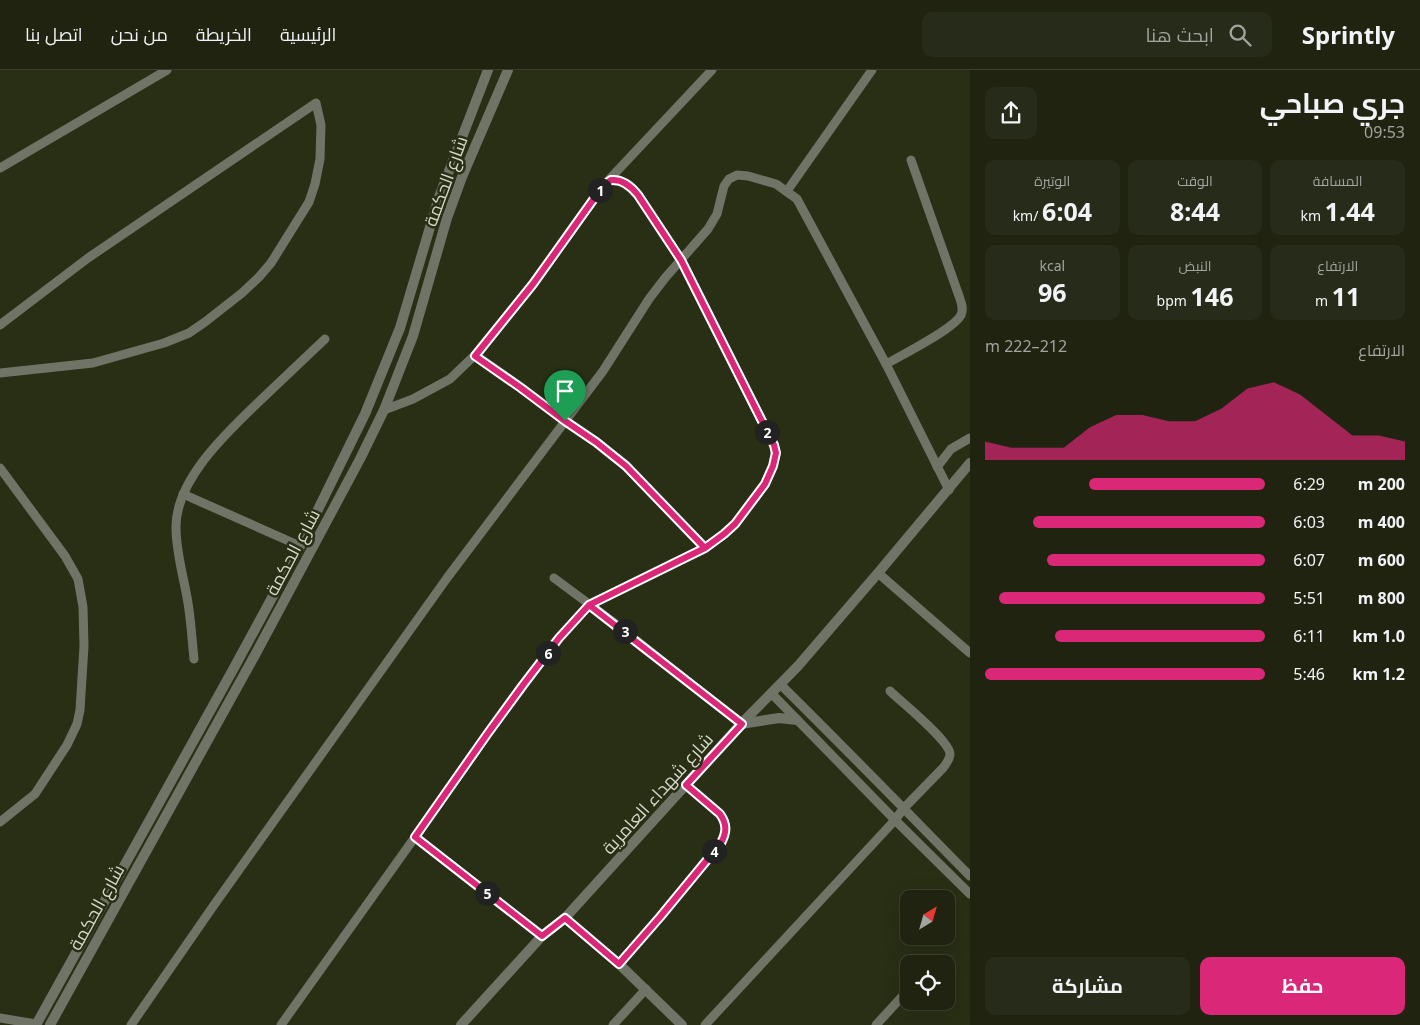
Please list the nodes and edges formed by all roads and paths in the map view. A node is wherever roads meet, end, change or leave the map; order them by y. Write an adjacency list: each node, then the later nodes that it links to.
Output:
1 (166, 70): 7 (street)
2 (488, 70): 24 (street, شارع الحكمة)
3 (508, 70): 16 (street, شارع الحكمة)
4 (712, 70): 8 (street)
5 (872, 70): 9 (street)
6 (911, 160): 14 (street)
7 (0, 168)
8 (611, 180): 10 (street); 13 (street)
9 (787, 191): 10 (street); 14 (street)
10 (681, 260): 17 (street); 25 (street)
11 (0, 325): 15 (street)
12 (325, 339): 23 (street)
13 (475, 356): 16 (street); 17 (street)
14 (886, 364): 20 (street)
15 (0, 373)
16 (384, 410): 52 (street, شارع الحكمة)
17 (565, 421): 25 (street); 53 (street)
18 (970, 438): 20 (street)
19 (970, 463): 22 (street, شارع شهداء العامرية)
20 (937, 466): 22 (street)
21 (0, 468): 39 (street)
22 (949, 490): 26 (street, شارع شهداء العامرية)
23 (183, 494): 24 (street); 30 (street)
24 (300, 546): 51 (street, شارع الحكمة)
25 (705, 548): 28 (street)
26 (878, 573): 29 (street); 31 (street, شارع شهداء العامرية)
27 (554, 578): 28 (street)
28 (589, 605): 35 (street); 40 (street)
29 (970, 654)
30 (194, 659)
31 (781, 685): 33 (street, شارع شهداء العامرية); 37 (street)
32 (890, 691): 37 (street)
33 (772, 694): 34 (street); 35 (street, شارع شهداء العامرية)
34 (797, 720): 35 (street); 38 (street)
35 (742, 724): 36 (street, شارع شهداء العامرية)
36 (686, 785): 45 (street, شارع شهداء العامرية); 47 (street)
37 (903, 809): 38 (street); 41 (street)
38 (895, 820): 43 (street); 58 (street)
39 (0, 822)
40 (415, 837): 46 (street); 54 (street)
41 (970, 876)
42 (970, 880): 43 (street)
43 (962, 886): 44 (street)
44 (970, 894)
45 (565, 918): 46 (street, شارع شهداء العامرية); 47 (street)
46 (542, 936): 55 (street, شارع شهداء العامرية)
47 (619, 964): 48 (street)
48 (646, 989): 56 (street); 57 (street)
49 (900, 999): 59 (street)
50 (0, 1018): 51 (street)
51 (36, 1025)
52 (50, 1025)
53 (131, 1025)
54 (281, 1025)
55 (461, 1025)
56 (613, 1025)
57 (682, 1025)
58 (705, 1025)
59 (876, 1025)

